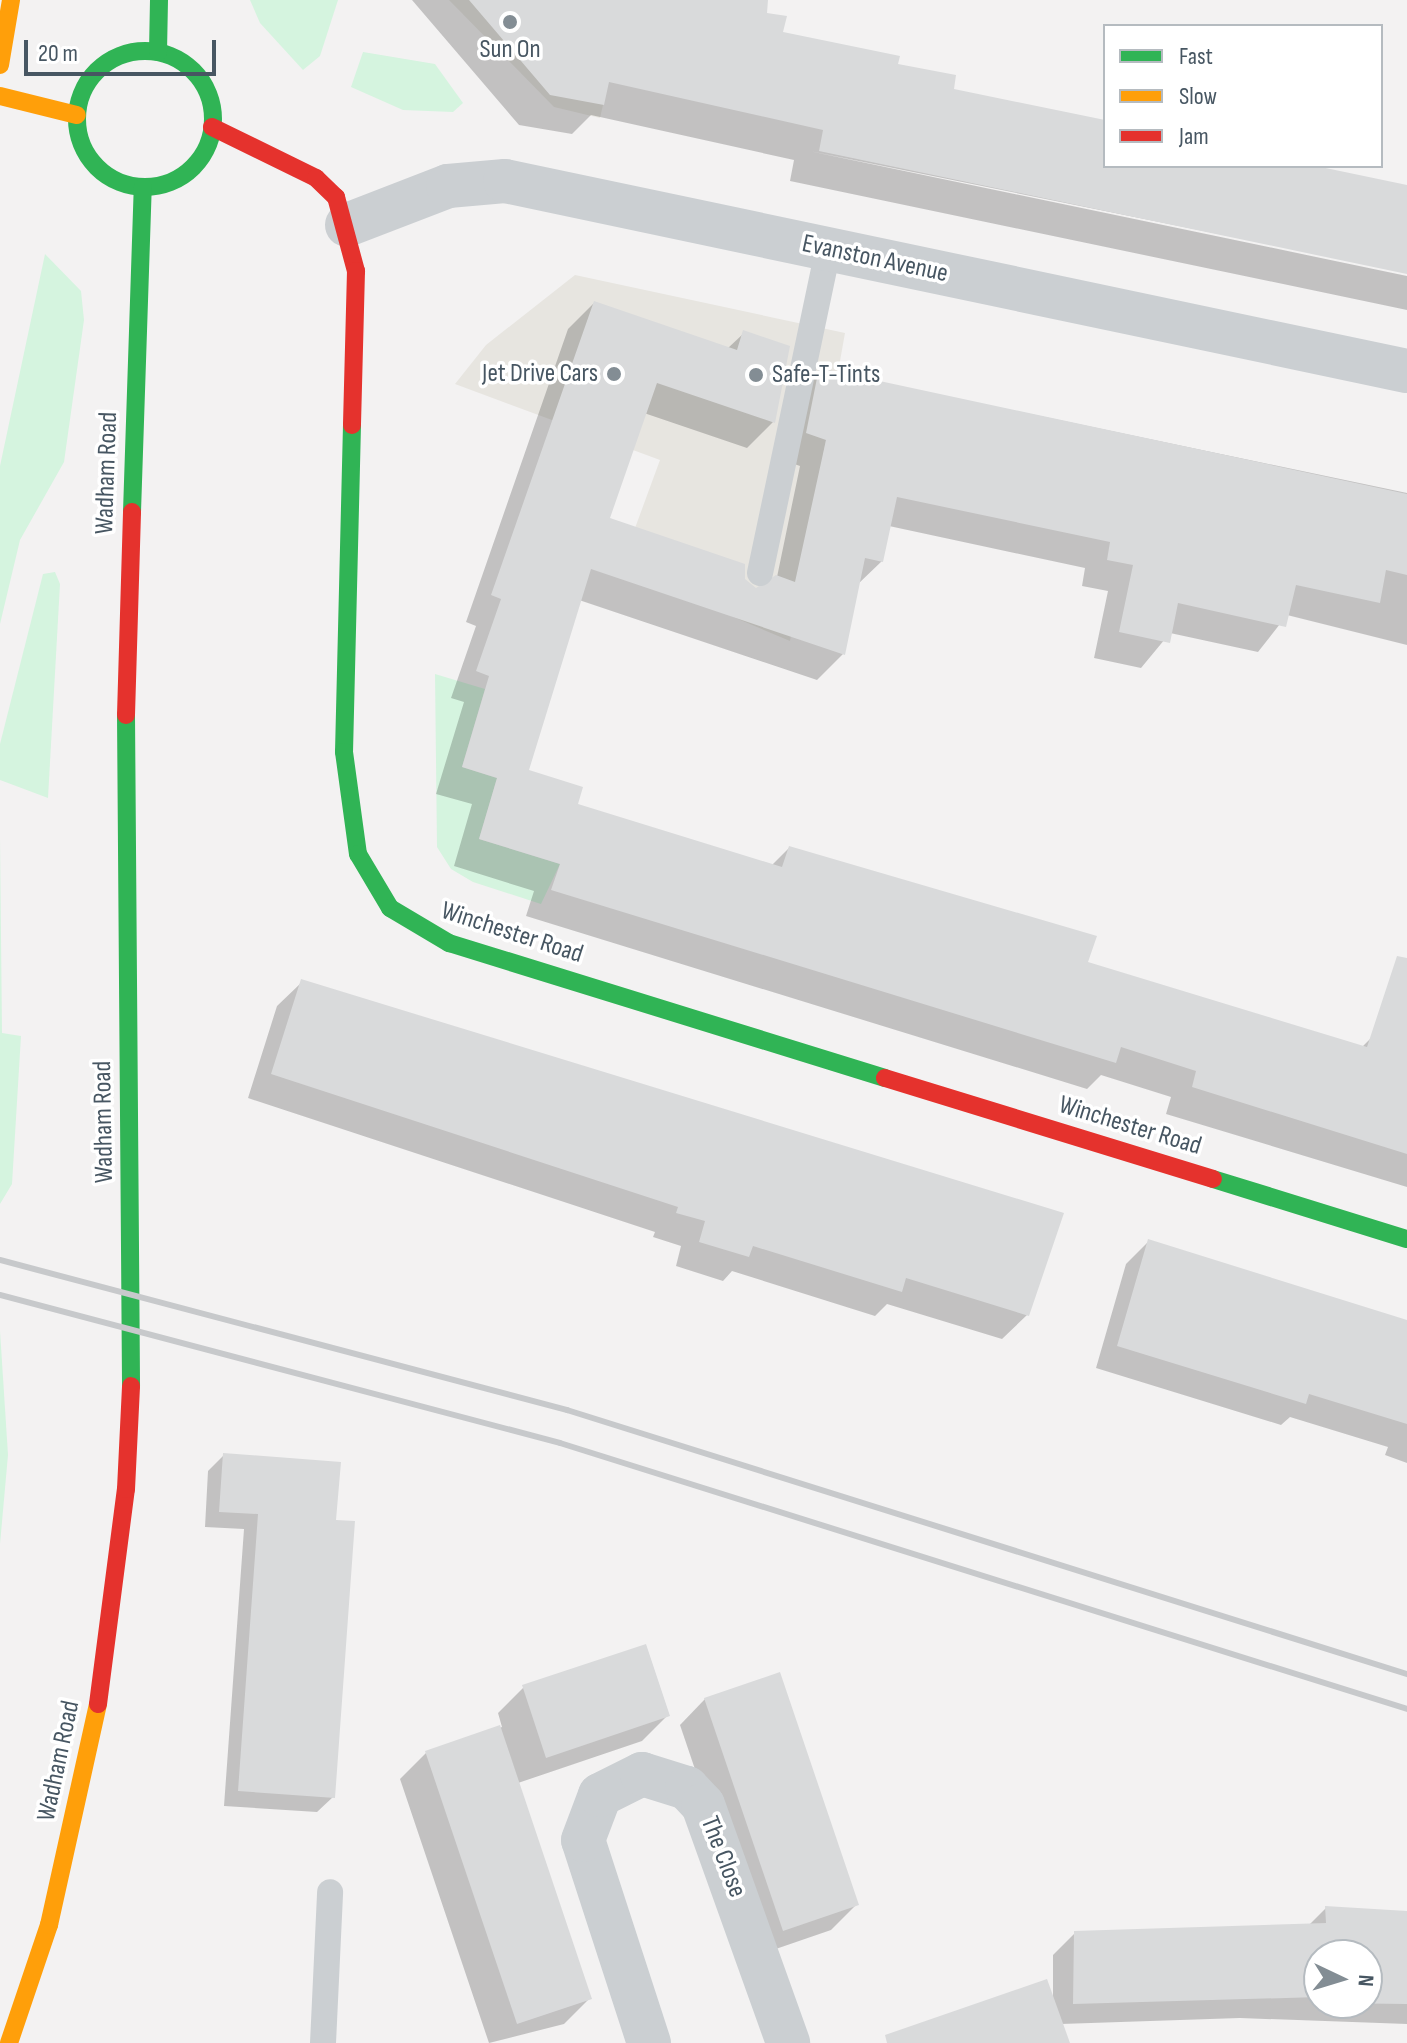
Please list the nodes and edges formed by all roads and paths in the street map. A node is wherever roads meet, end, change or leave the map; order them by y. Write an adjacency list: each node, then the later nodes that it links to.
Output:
1 (11, 0): 4 (main road)
2 (159, 0): 3 (main road)
3 (158, 52): 6 (main road); 7 (main road)
4 (0, 65)
5 (0, 96): 6 (main road)
6 (74, 115): 8 (main road)
7 (212, 127): 8 (main road); 9 (main road, Winchester Road)
8 (143, 187): 15 (main road, Wadham Road)
9 (347, 225): 10 (street, Evanston Avenue); 13 (main road, Winchester Road)
10 (828, 249): 11 (street, Evanston Avenue); 12 (lane)
11 (1407, 371)
12 (760, 573)
13 (1407, 1239)
14 (330, 1892): 16 (lane)
15 (9, 2043)
16 (323, 2043)
17 (649, 2043): 18 (street, The Close)
18 (788, 2043)

